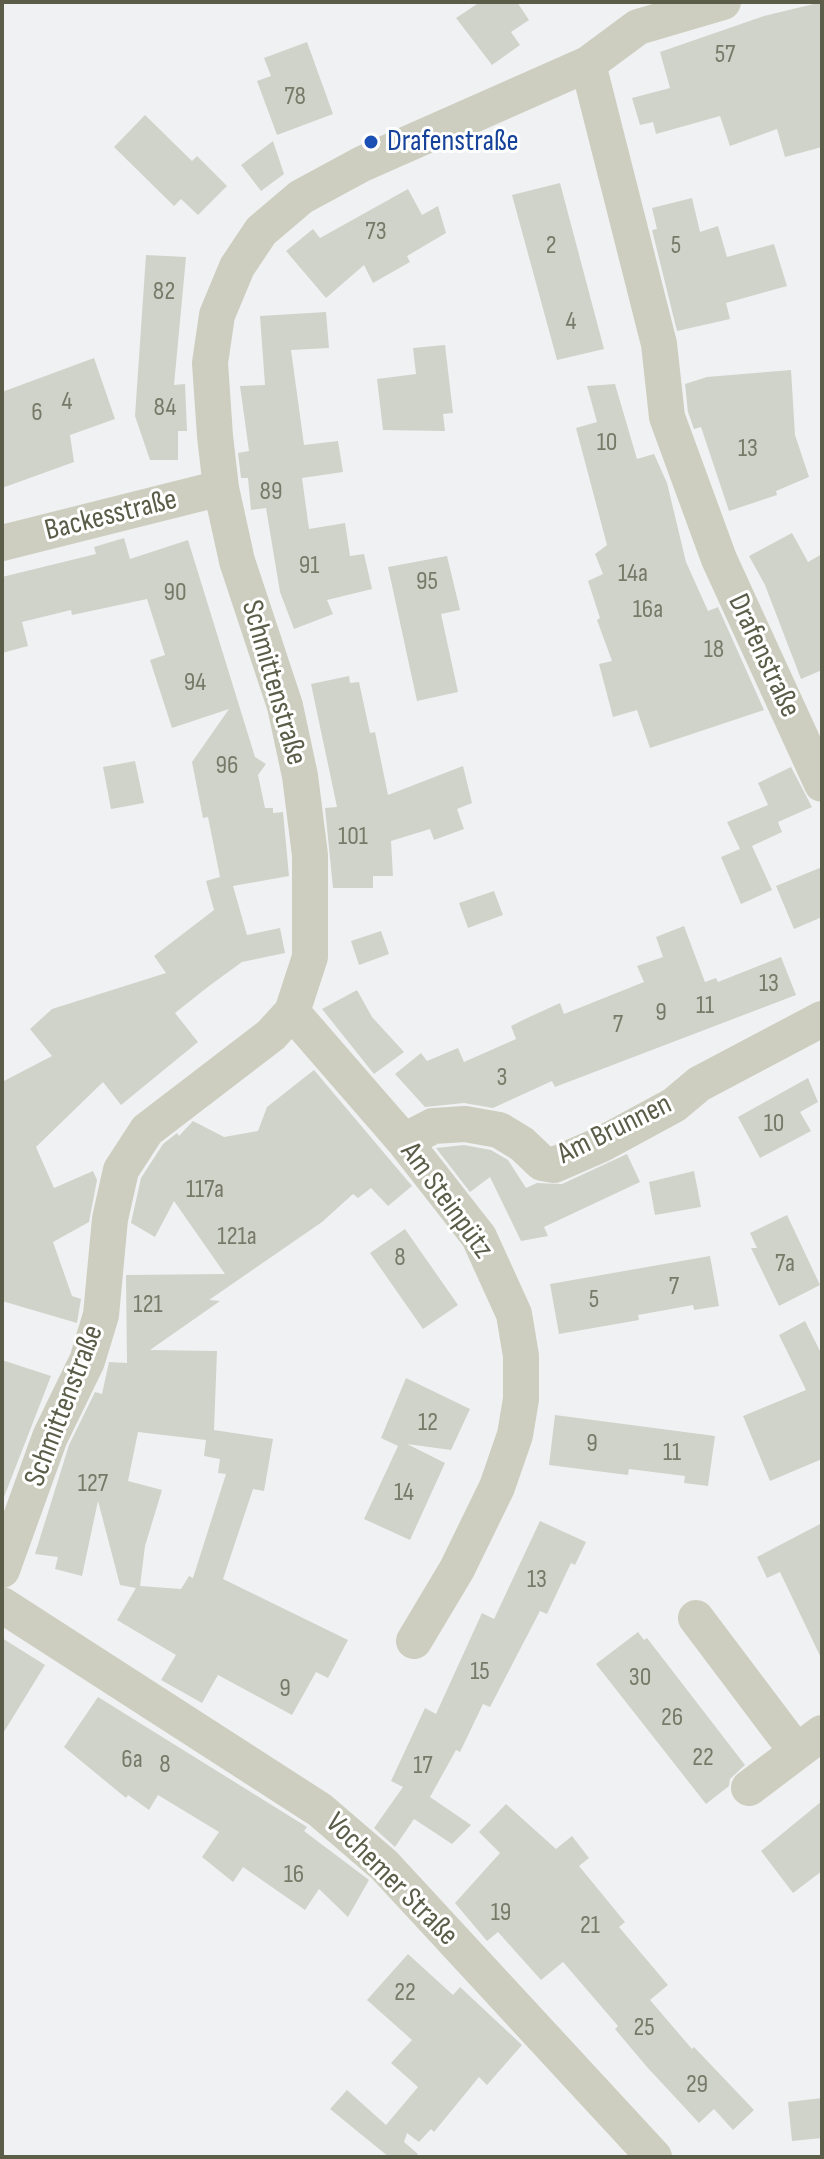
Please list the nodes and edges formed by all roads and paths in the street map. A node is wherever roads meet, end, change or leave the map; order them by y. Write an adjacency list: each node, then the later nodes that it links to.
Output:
1 (723, 2): 2 (street, Schmittenstraße)
2 (633, 14): 3 (street, Schmittenstraße)
3 (588, 64): 4 (street, Schmittenstraße); 6 (street, Drafenstraße)
4 (221, 488): 5 (street, Backesstraße); 7 (street, Schmittenstraße)
5 (2, 543)
6 (822, 784)
7 (292, 1012): 9 (street, Am Steinpütz); 10 (street, Schmittenstraße)
8 (822, 1019): 9 (street, Am Brunnen)
9 (404, 1141): 13 (street, Am Steinpütz)
10 (2, 1570)
11 (2, 1605): 16 (street, Vochemer Straße)
12 (696, 1618): 14 (street)
13 (414, 1641)
14 (810, 1742): 15 (street)
15 (749, 1788)
16 (654, 2157)

